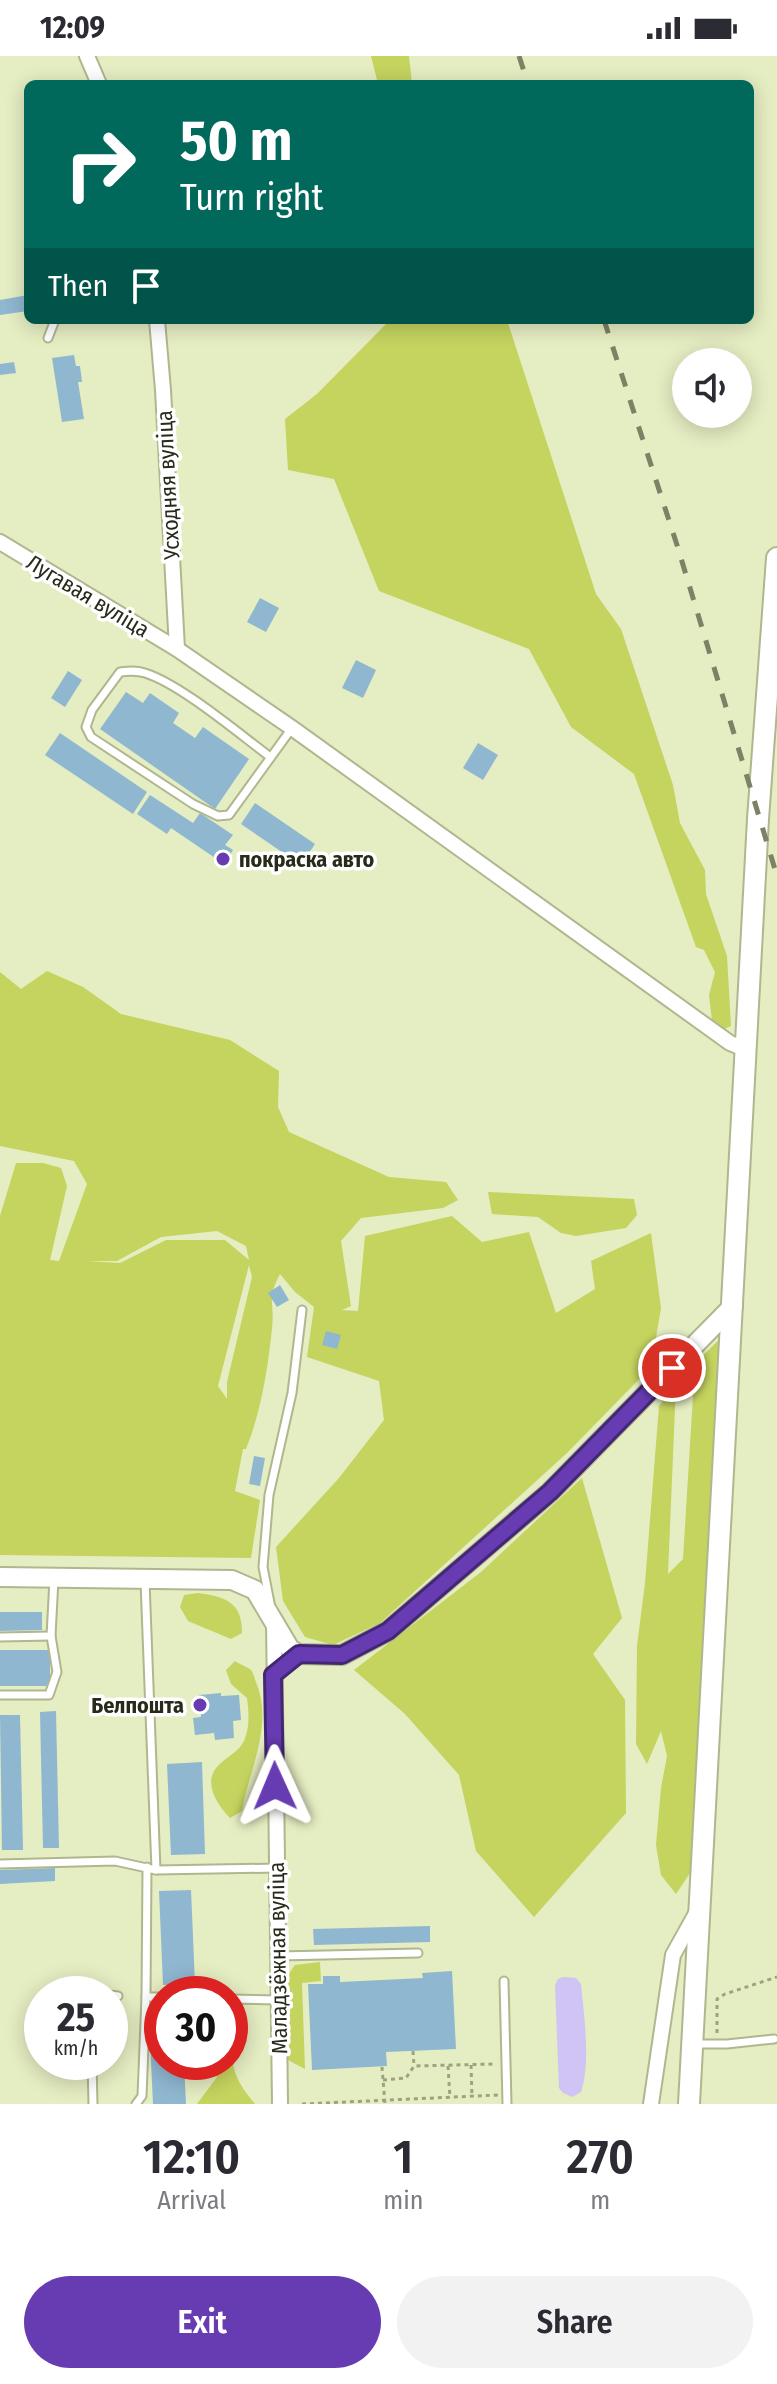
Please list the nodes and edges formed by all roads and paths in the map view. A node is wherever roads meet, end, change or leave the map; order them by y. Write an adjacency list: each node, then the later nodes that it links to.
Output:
1 (87, 56): 2 (street)
2 (97, 80)
3 (53, 324): 5 (lane)
4 (157, 324): 8 (street, Усходняя вуліца)
5 (48, 338)
6 (0, 542): 8 (street, Лугавая вуліца)
7 (777, 558): 9 (main road)
8 (177, 649): 10 (street, Лугавая вуліца)
9 (773, 675): 12 (main road)
10 (292, 728): 11 (lane); 12 (street, Лугавая вуліца)
11 (269, 756): 11 (lane)
12 (747, 1050): 13 (main road)
13 (733, 1306): 21 (street); 28 (main road)
14 (302, 1310): 18 (lane)
15 (0, 1577): 16 (street)
16 (54, 1579): 17 (street); 19 (lane)
17 (145, 1579): 18 (street); 27 (lane)
18 (274, 1620): 21 (street); 22 (street, Маладзёжная вуліца)
19 (51, 1636): 20 (lane); 23 (lane)
20 (0, 1637)
21 (299, 1654): 22 (street)
22 (273, 1675): 26 (street, Маладзёжная вуліца)
23 (0, 1695)
24 (0, 1864): 25 (lane)
25 (147, 1867): 27 (lane); 31 (lane)
26 (277, 1868): 27 (lane); 30 (street, Маладзёжная вуліца)
27 (156, 1870)
28 (700, 1906): 37 (main road); 56 (street)
29 (418, 1953): 30 (lane)
30 (278, 1956): 35 (street, Маладзёжная вуліца)
31 (146, 1976)
32 (777, 1977): 38 (path)
33 (504, 1981): 41 (lane)
34 (248, 1999): 35 (lane)
35 (279, 2000): 54 (street, Маладзёжная вуліца)
36 (774, 2039): 38 (lane)
37 (692, 2044): 38 (lane); 57 (main road)
38 (716, 2044)
39 (144, 2046): 53 (lane)
40 (413, 2051): 43 (path)
41 (506, 2064): 42 (path); 50 (lane)
42 (471, 2065): 44 (path); 48 (path)
43 (414, 2066): 44 (path); 47 (path)
44 (448, 2066): 49 (path)
45 (382, 2067): 47 (path)
46 (92, 2080): 52 (lane)
47 (383, 2080): 51 (path)
48 (472, 2097): 49 (path); 50 (path)
49 (450, 2098): 51 (path)
50 (507, 2100)
51 (385, 2102): 55 (path)
52 (93, 2104)
53 (136, 2104)
54 (280, 2104)
55 (302, 2104)
56 (651, 2104)
57 (689, 2104)

